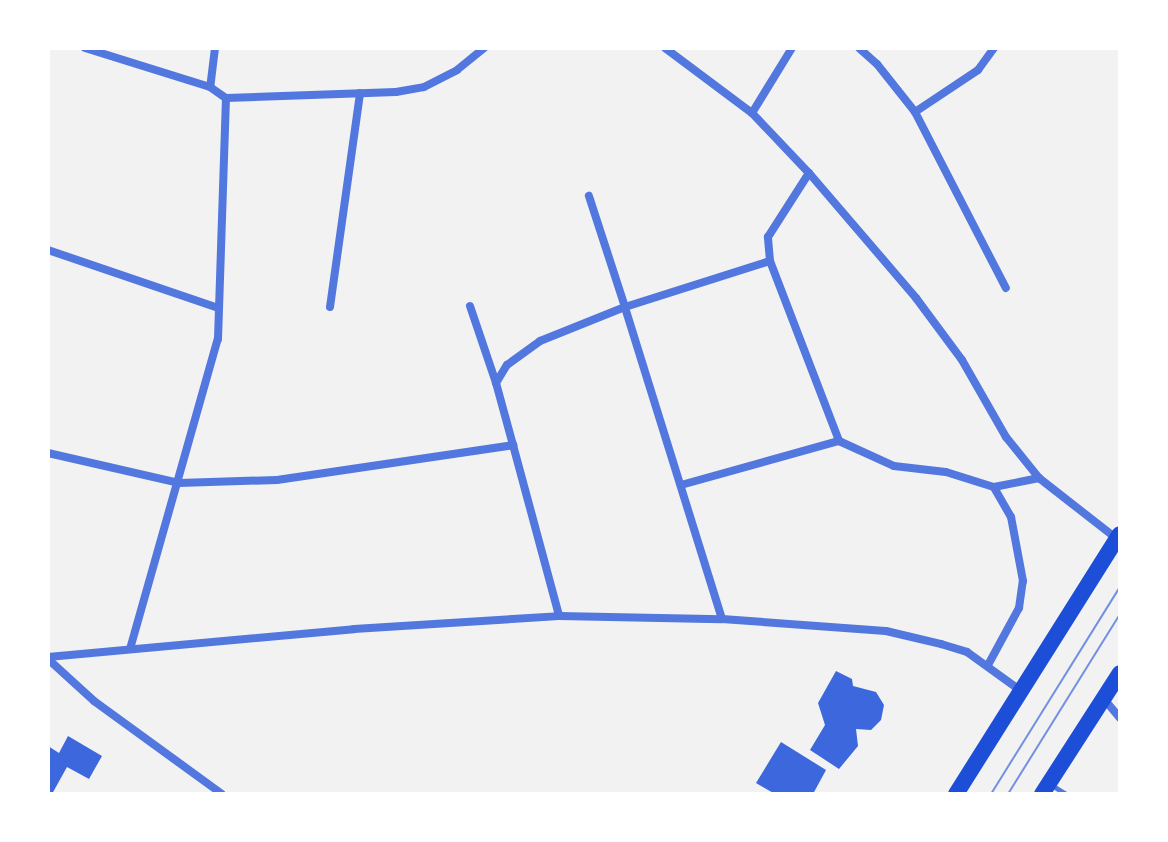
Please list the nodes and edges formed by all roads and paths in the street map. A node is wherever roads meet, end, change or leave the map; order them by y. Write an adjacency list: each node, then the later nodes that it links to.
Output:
1 (85, 48): 8 (street)
2 (215, 48): 8 (street)
3 (484, 48): 9 (street)
4 (665, 48): 12 (street)
5 (792, 48): 12 (street)
6 (859, 48): 11 (street)
7 (994, 48): 11 (street)
8 (210, 87): 10 (street)
9 (360, 93): 10 (street); 19 (street)
10 (226, 98): 21 (street)
11 (915, 112): 17 (street)
12 (752, 113): 13 (street)
13 (809, 173): 16 (street); 26 (street)
14 (589, 196): 20 (street)
15 (48, 250): 21 (street)
16 (770, 261): 20 (street); 23 (street)
17 (1006, 288)
18 (470, 306): 22 (street)
19 (330, 307)
20 (625, 307): 22 (street); 28 (street)
21 (218, 308): 27 (street)
22 (496, 383): 24 (street)
23 (839, 441): 28 (street); 29 (street)
24 (513, 445): 27 (street); 31 (street)
25 (48, 453): 27 (street)
26 (1039, 478): 29 (street); 30 (street)
27 (179, 483): 33 (street)
28 (681, 485): 32 (street)
29 (994, 487): 35 (street)
30 (1118, 537): 37 (main road)
31 (559, 616): 32 (street); 33 (street)
32 (722, 619): 35 (street)
33 (130, 649): 34 (street)
34 (48, 658): 41 (street)
35 (988, 665): 37 (street)
36 (1120, 673): 38 (main road)
37 (1021, 691): 42 (main road)
38 (1104, 698): 39 (street); 40 (main road)
39 (1120, 718)
40 (1045, 788): 43 (lane)
41 (222, 794)
42 (956, 794)
43 (1066, 794)

